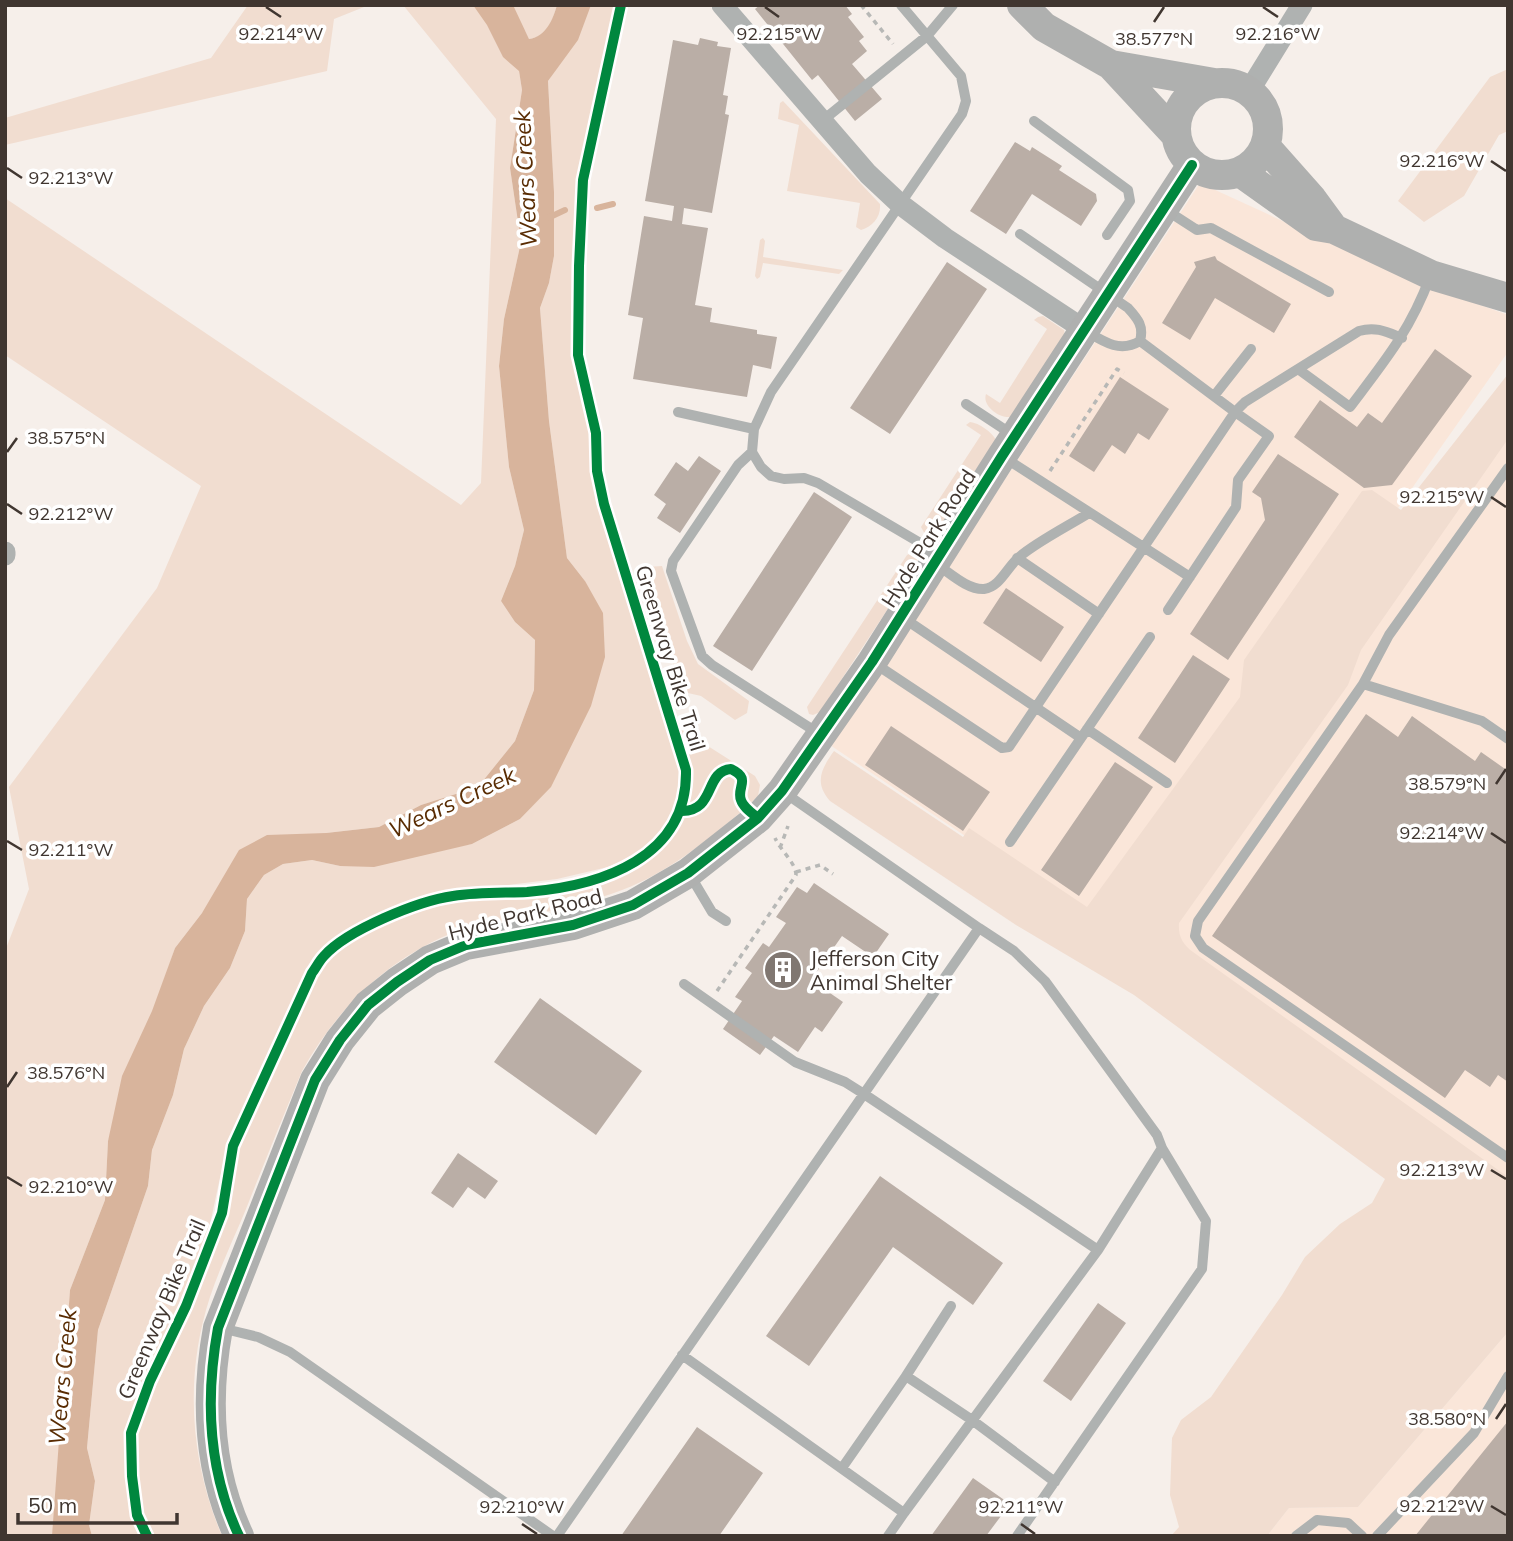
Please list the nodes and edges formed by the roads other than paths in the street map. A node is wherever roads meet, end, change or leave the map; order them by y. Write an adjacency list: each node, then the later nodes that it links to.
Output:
1 (722, 5): 10 (street)
2 (901, 5): 6 (lane)
3 (953, 5): 6 (lane)
4 (1022, 5): 7 (street)
5 (1302, 5): 9 (street)
6 (927, 36): 10 (lane); 16 (lane)
7 (1111, 65): 8 (street); 12 (street)
8 (1214, 83): 9 (street); 12 (street)
9 (1249, 91): 13 (street)
10 (822, 121): 16 (street)
11 (1034, 121): 17 (lane)
12 (1176, 135): 14 (street)
13 (1265, 146): 15 (street); 18 (street)
14 (1192, 165): 15 (street); 17 (street, Hyde Park Road)
15 (1240, 172): 18 (street)
16 (900, 204): 25 (street); 34 (lane)
17 (1148, 210): 20 (lane); 22 (lane); 23 (street, Hyde Park Road)
18 (1334, 229): 21 (street)
19 (1020, 234): 23 (lane)
20 (1107, 235)
21 (1431, 275): 24 (street); 26 (lane)
22 (1329, 292)
23 (1108, 293): 25 (street, Hyde Park Road); 27 (lane)
24 (1508, 298)
25 (1085, 330): 27 (lane); 35 (street, Hyde Park Road)
26 (1402, 338): 29 (lane); 29 (lane)
27 (1140, 341): 30 (lane)
28 (1251, 349): 30 (lane)
29 (1298, 369): 33 (lane)
30 (1214, 396): 33 (lane)
31 (966, 404): 35 (lane)
32 (678, 412): 34 (lane)
33 (1235, 412): 39 (lane); 42 (lane)
34 (754, 429): 36 (lane)
35 (1009, 447): 38 (lane); 41 (street, Hyde Park Road)
36 (752, 453): 41 (lane); 51 (lane)
37 (1508, 468): 48 (lane)
38 (1089, 513): 39 (lane); 40 (lane)
39 (1144, 549): 42 (lane); 44 (lane)
40 (1017, 558): 41 (lane); 44 (lane)
41 (938, 560): 45 (street, Hyde Park Road)
42 (1190, 577): 43 (lane)
43 (1168, 610)
44 (1099, 614): 49 (lane)
45 (902, 617): 47 (street, Hyde Park Road); 49 (lane)
46 (1150, 637): 50 (lane)
47 (872, 662): 49 (lane); 51 (street, Hyde Park Road)
48 (1363, 684): 52 (lane); 62 (lane)
49 (1036, 708): 50 (lane)
50 (1084, 734): 53 (lane); 55 (lane)
51 (821, 736): 54 (street, Hyde Park Road)
52 (1508, 739)
53 (1167, 783)
54 (782, 791): 56 (street, Hyde Park Road); 58 (lane)
55 (1010, 842)
56 (688, 873): 57 (lane); 65 (street, Hyde Park Road)
57 (726, 921)
58 (979, 928): 60 (lane); 61 (lane)
59 (684, 984): 60 (lane)
60 (864, 1094): 63 (lane); 66 (lane)
61 (1162, 1148): 63 (lane); 71 (lane)
62 (1508, 1157)
63 (1098, 1250): 69 (lane)
64 (951, 1306): 67 (lane)
65 (218, 1328): 73 (street, Hyde Park Road); 74 (lane)
66 (682, 1355): 70 (lane); 74 (lane)
67 (906, 1376): 69 (lane); 70 (lane)
68 (1508, 1376): 79 (lane)
69 (972, 1420): 71 (lane); 72 (lane)
70 (842, 1468): 72 (lane)
71 (1055, 1482): 76 (lane)
72 (904, 1513): 75 (lane)
73 (239, 1536)
74 (555, 1536)
75 (888, 1536)
76 (1017, 1536)
77 (1296, 1536): 78 (lane)
78 (1362, 1536)
79 (1377, 1536)

